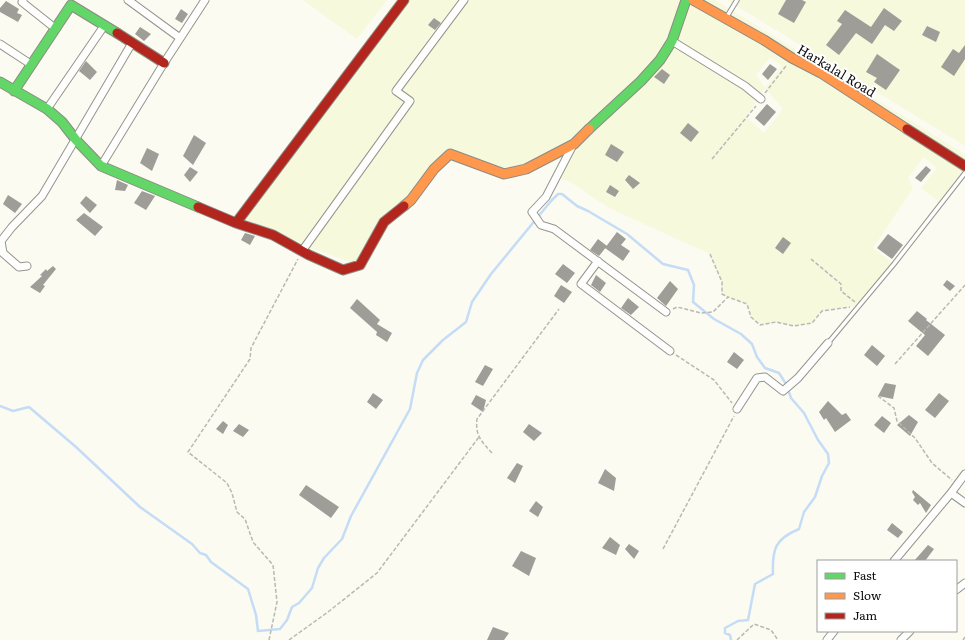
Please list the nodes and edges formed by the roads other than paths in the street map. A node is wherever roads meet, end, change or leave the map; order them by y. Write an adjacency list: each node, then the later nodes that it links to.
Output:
1 (23, 0): 11 (street)
2 (128, 0): 12 (street)
3 (205, 0): 12 (street)
4 (404, 0): 27 (street)
5 (464, 0): 28 (street)
6 (686, 0): 13 (street)
7 (693, 0): 9 (street, Harkalal Road)
8 (737, 0): 9 (lane)
9 (725, 19): 25 (street, Harkalal Road)
10 (104, 26): 11 (street); 14 (street); 21 (street)
11 (56, 29): 17 (street)
12 (180, 38): 16 (street)
13 (672, 41): 20 (street); 23 (street)
14 (132, 43): 16 (street); 22 (street)
15 (0, 44): 17 (street)
16 (164, 63): 24 (street)
17 (32, 65): 19 (street)
18 (0, 82): 19 (street)
19 (14, 91): 21 (street)
20 (760, 99)
21 (47, 109): 22 (street)
22 (76, 140): 24 (street); 30 (street)
23 (574, 144): 28 (street); 29 (street)
24 (102, 166): 27 (street)
25 (965, 166)
26 (965, 173): 32 (lane)
27 (236, 223): 28 (street)
28 (302, 251)
29 (598, 261): 31 (street); 33 (street)
30 (27, 266)
31 (666, 312)
32 (828, 344): 34 (street)
33 (670, 351)
34 (737, 409)
35 (965, 474): 36 (street)
36 (952, 493): 37 (street); 38 (street)
37 (965, 503)
38 (895, 560)
39 (965, 583): 40 (street)
40 (957, 589)
41 (833, 632): 43 (street)
42 (909, 632): 44 (street)
43 (827, 640)
44 (901, 640)

